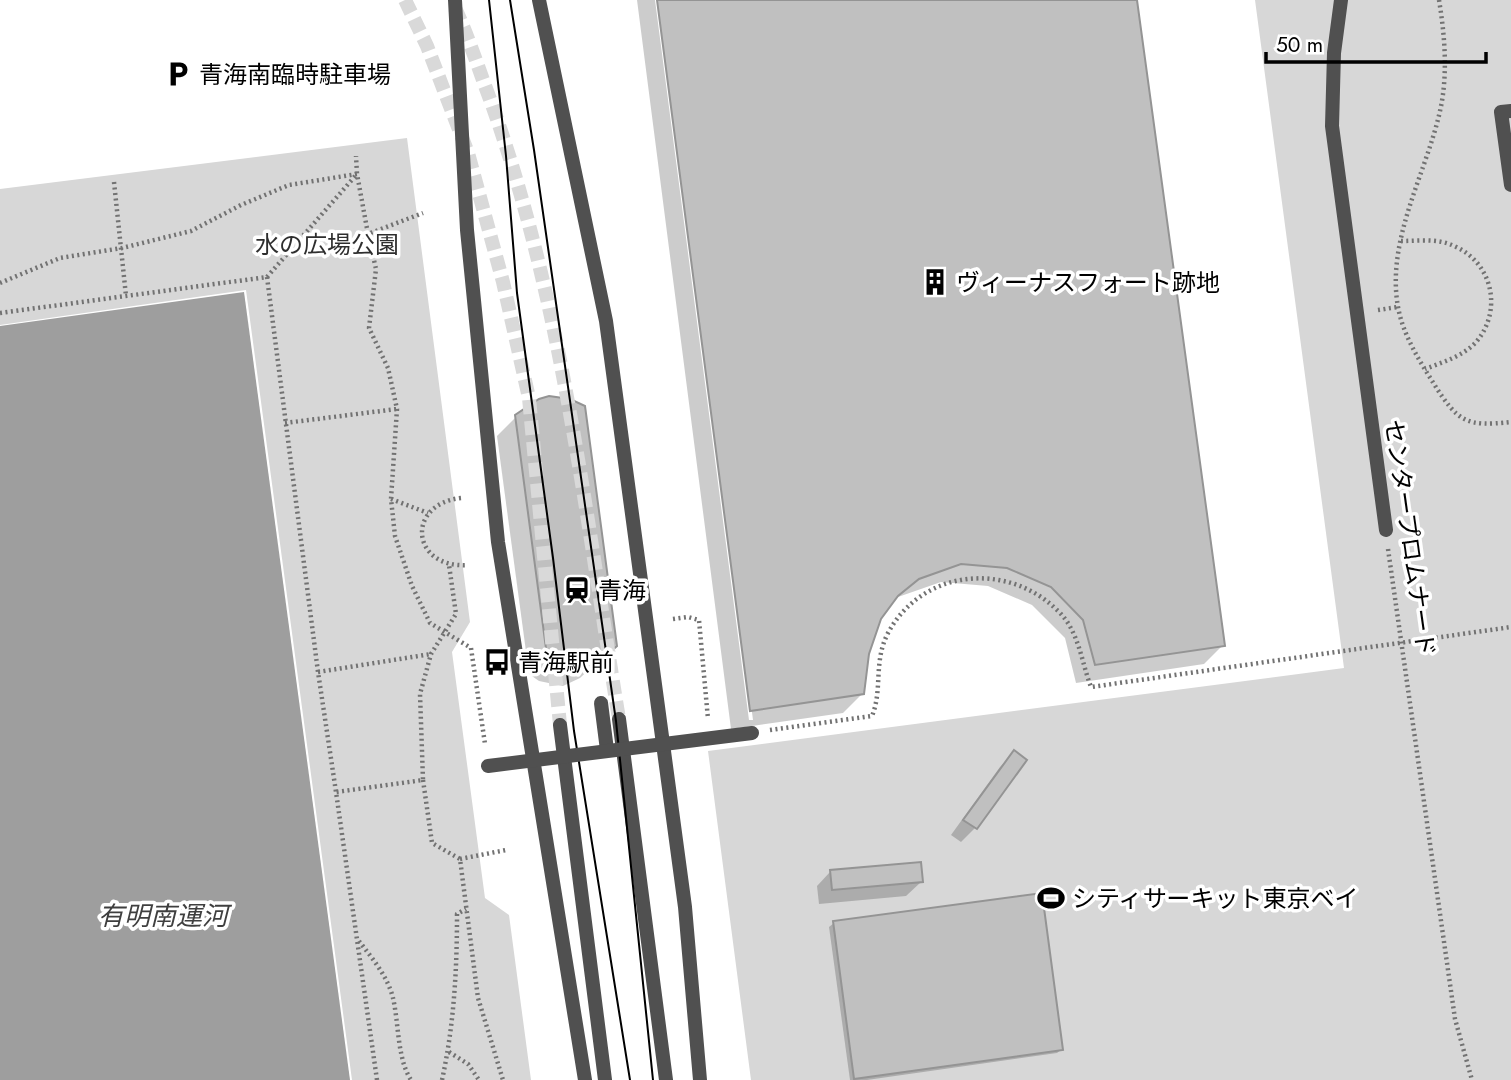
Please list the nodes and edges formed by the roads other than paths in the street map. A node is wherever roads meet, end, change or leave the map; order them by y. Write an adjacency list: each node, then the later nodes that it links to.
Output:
1 (455, 0): 13 (street)
2 (539, 0): 16 (street)
3 (1341, 0): 6 (street, センタープロムナード)
4 (1511, 111): 5 (street)
5 (1511, 185)
6 (1386, 530)
7 (601, 703): 11 (street)
8 (619, 719): 15 (street)
9 (560, 725): 14 (street)
10 (752, 733): 11 (street, bridge)
11 (607, 750): 12 (street, bridge)
12 (488, 766)
13 (585, 1080)
14 (605, 1080)
15 (666, 1080)
16 (700, 1080)

